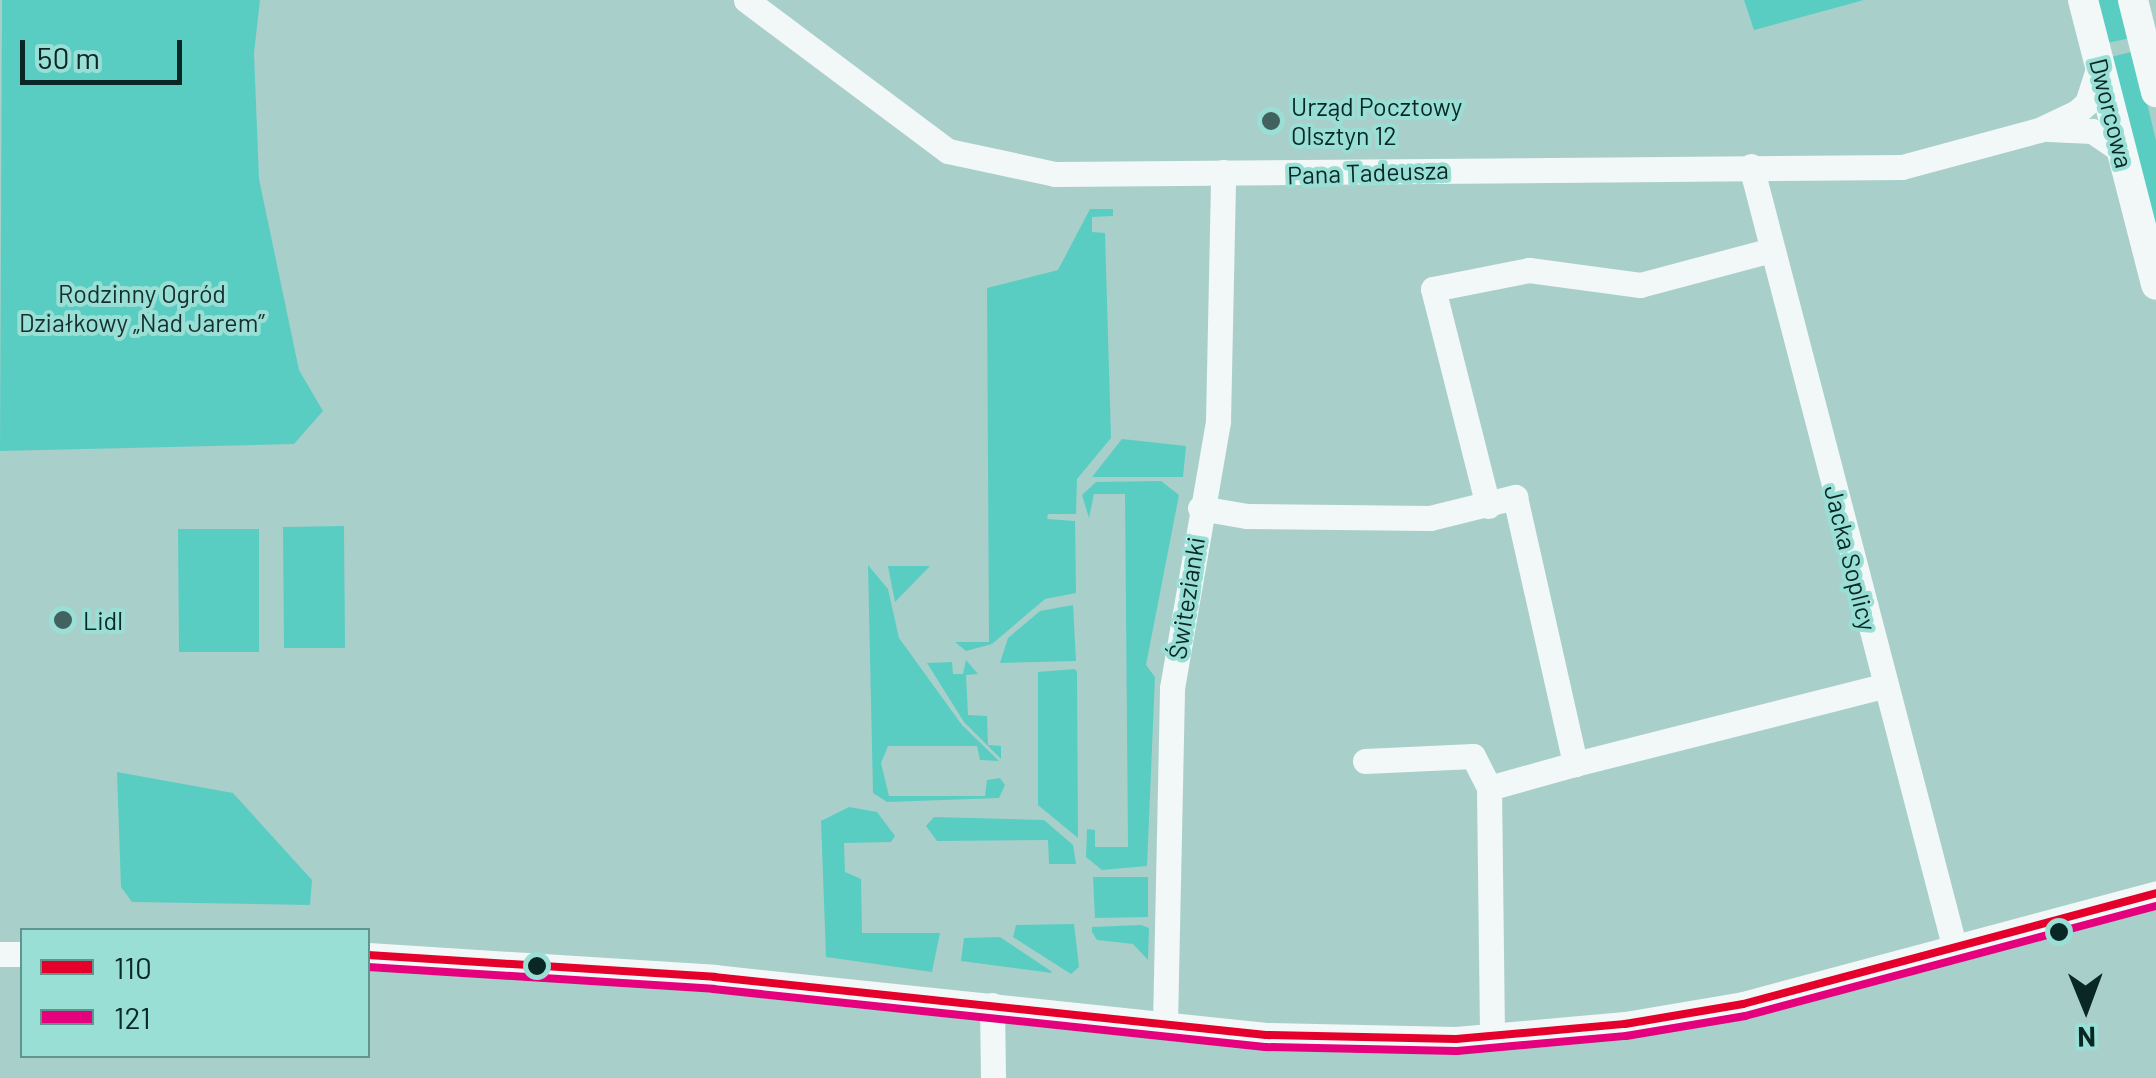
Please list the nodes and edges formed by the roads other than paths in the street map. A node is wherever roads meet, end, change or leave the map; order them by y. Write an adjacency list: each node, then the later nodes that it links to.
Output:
1 (746, 0): 9 (street, Pana Tadeusza)
2 (2083, 0): 4 (street, Dworcowa)
3 (2133, 0): 5 (street, Dworcowa)
4 (2100, 65): 6 (street, Pana Tadeusza); 7 (street, Dworcowa)
5 (2156, 92)
6 (2038, 130): 7 (street, Pana Tadeusza); 8 (street, Pana Tadeusza)
7 (2122, 151): 11 (street, Dworcowa)
8 (1751, 166): 9 (street, Pana Tadeusza); 10 (street, Jacka Soplicy)
9 (1223, 172): 13 (street, Świtezianki)
10 (1772, 250): 12 (street); 14 (street, Jacka Soplicy)
11 (2156, 285)
12 (1488, 506): 13 (street); 16 (street)
13 (1200, 508): 22 (street, Świtezianki)
14 (1883, 686): 16 (street); 19 (street, Jacka Soplicy)
15 (1365, 762): 17 (street)
16 (1576, 764): 17 (street)
17 (1489, 788): 23 (street)
18 (2156, 893): 19 (street)
19 (1955, 949): 23 (street)
20 (370, 955): 21 (street)
21 (992, 1005): 22 (street); 24 (street)
22 (1165, 1024): 23 (street)
23 (1492, 1037)
24 (993, 1078)

